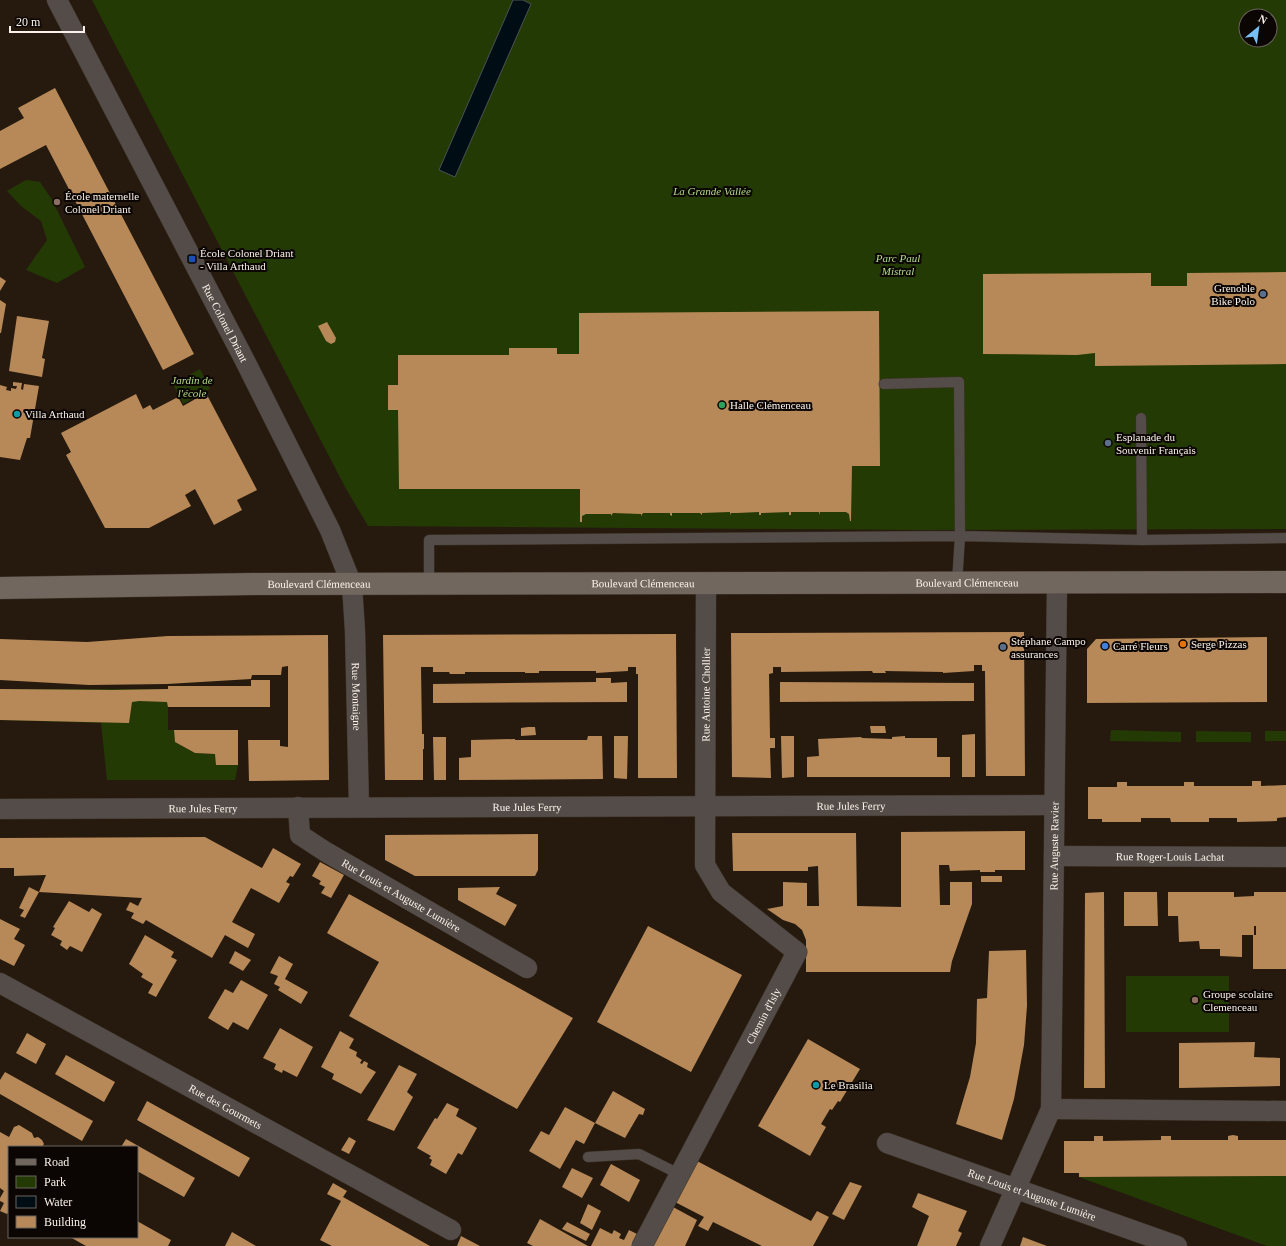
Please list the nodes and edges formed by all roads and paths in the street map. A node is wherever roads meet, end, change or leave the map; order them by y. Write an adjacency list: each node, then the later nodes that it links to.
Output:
1 (57, 0): 11 (street, Rue Colonel Driant)
2 (884, 384): 4 (lane)
3 (1141, 418): 6 (lane)
4 (960, 536): 6 (lane); 8 (lane); 12 (lane)
5 (1286, 538): 6 (lane)
6 (1142, 540)
7 (1286, 582): 9 (main road, Boulevard Clémenceau)
8 (957, 583): 9 (main road, Boulevard Clémenceau); 10 (main road, Boulevard Clémenceau)
9 (1057, 583): 14 (street, Rue Auguste Ravier)
10 (706, 584): 12 (main road, Boulevard Clémenceau); 15 (street, Rue Antoine Chollier)
11 (352, 585): 12 (main road, Boulevard Clémenceau); 13 (main road, Boulevard Clémenceau); 17 (street, Rue Montaigne)
12 (429, 585)
13 (0, 588)
14 (1054, 805): 15 (street, Rue Jules Ferry); 19 (street, Rue Auguste Ravier)
15 (705, 806): 17 (street, Rue Jules Ferry); 27 (street, Chemin d'Isly)
16 (298, 807): 17 (street, Rue Jules Ferry); 18 (street, Rue Jules Ferry); 21 (street, Rue Louis et Auguste Lumière)
17 (359, 807)
18 (0, 809)
19 (1054, 856): 20 (street, Rue Roger-Louis Lachat); 23 (street, Rue Auguste Ravier)
20 (1286, 857)
21 (527, 968)
22 (0, 983): 29 (street, Rue des Gourmets)
23 (1051, 1109): 24 (street); 28 (street, Rue Auguste Ravier)
24 (1286, 1111)
25 (887, 1143): 28 (street, Rue Louis et Auguste Lumière)
26 (588, 1157): 27 (lane)
27 (680, 1174): 30 (street, Chemin d'Isly)
28 (1016, 1189): 31 (street, Rue Auguste Ravier); 32 (street, Rue Louis et Auguste Lumière)
29 (451, 1230)
30 (642, 1246)
31 (990, 1246)
32 (1177, 1246)

